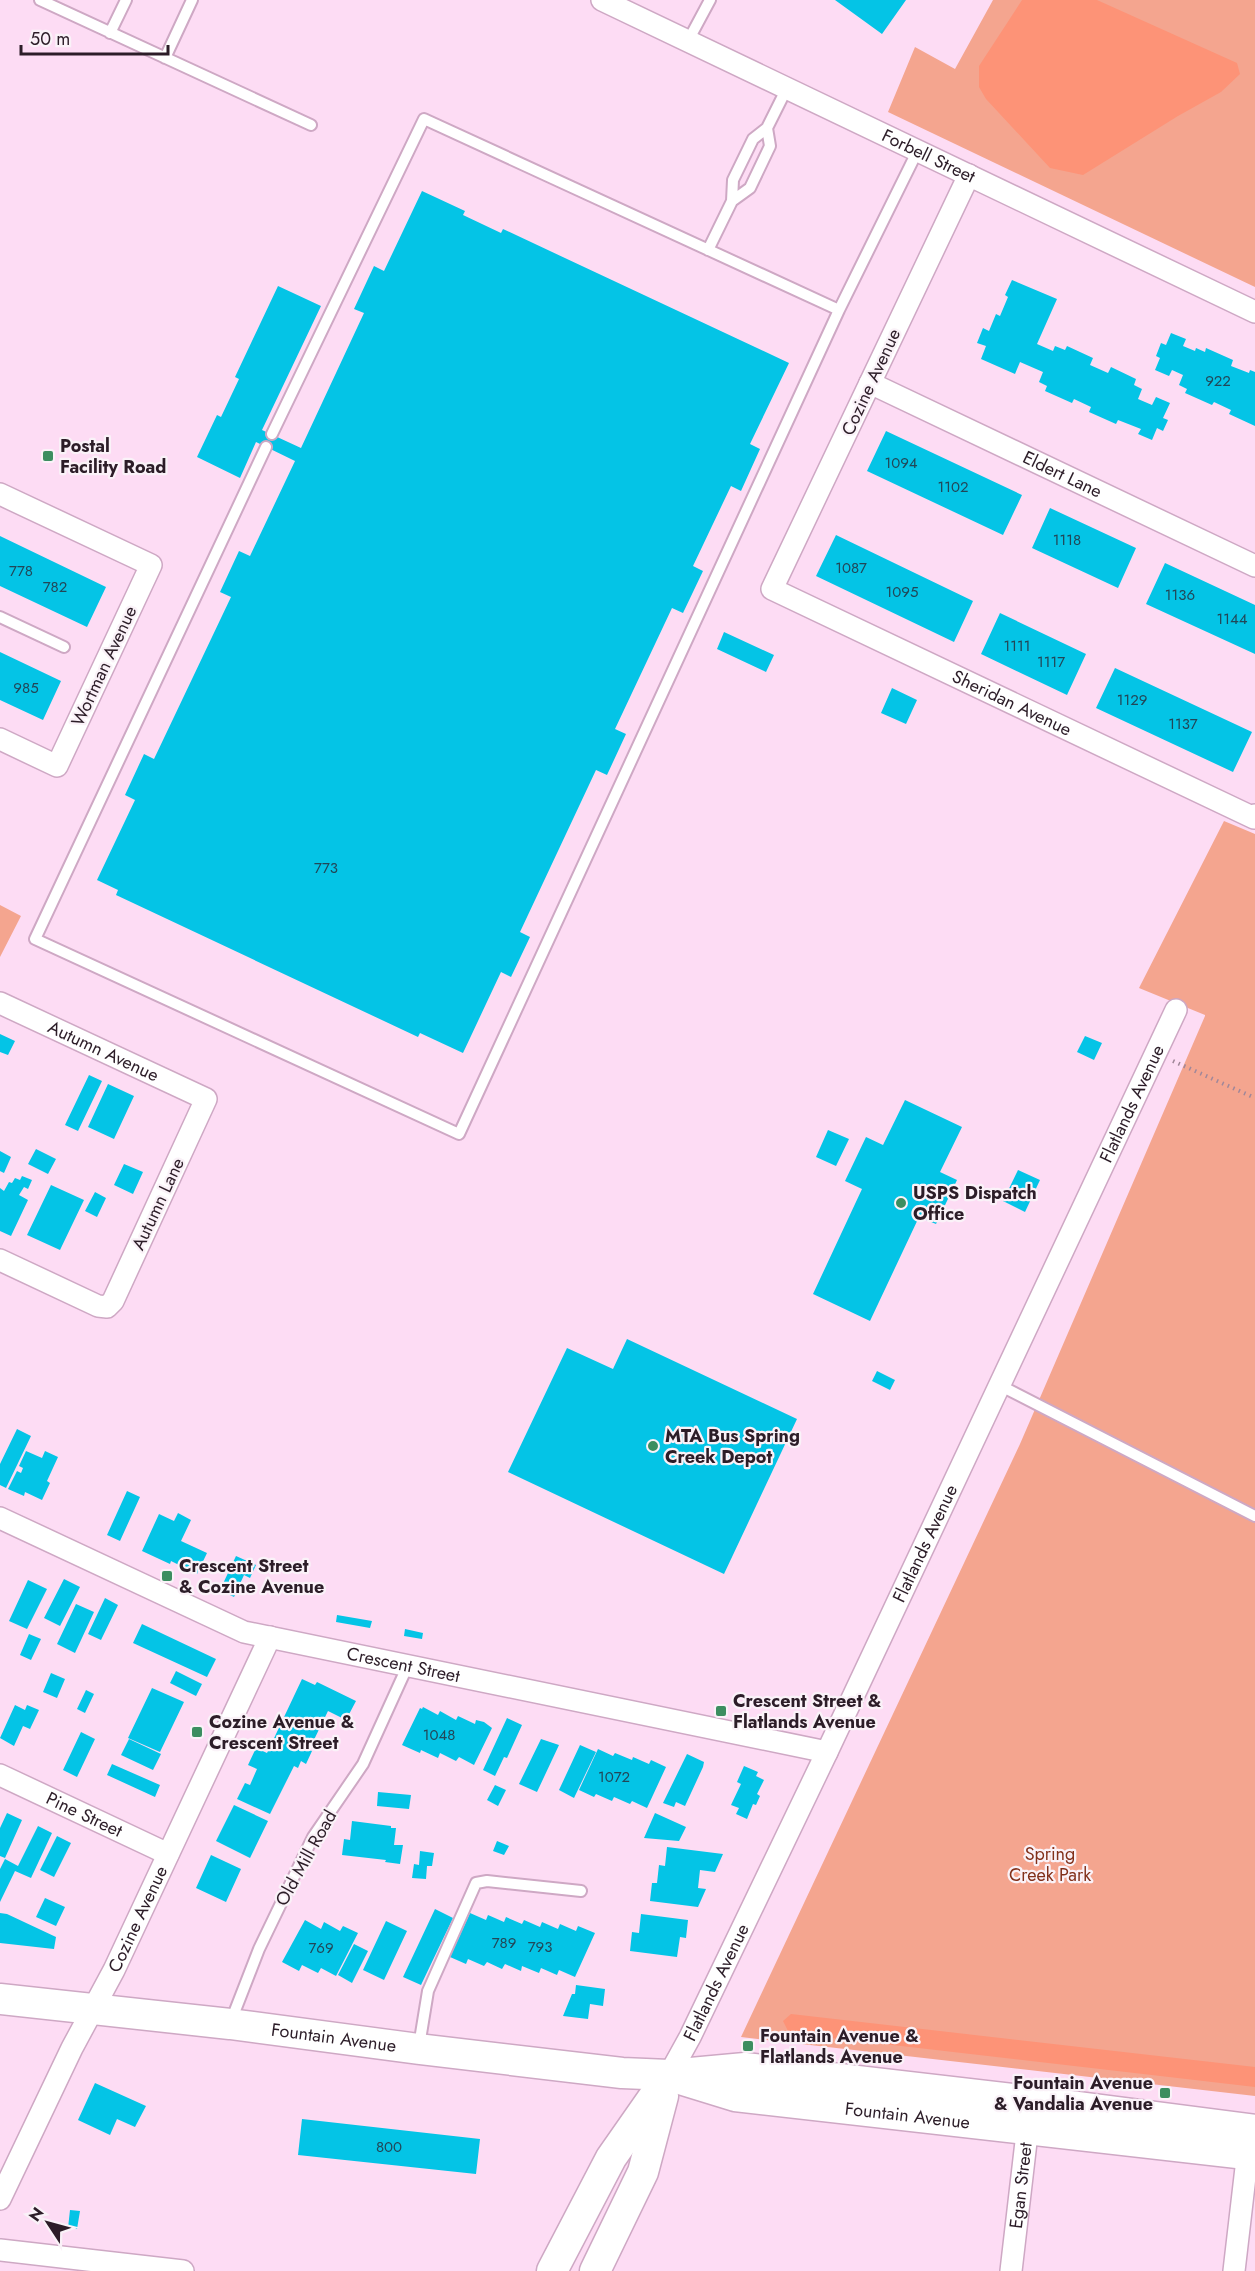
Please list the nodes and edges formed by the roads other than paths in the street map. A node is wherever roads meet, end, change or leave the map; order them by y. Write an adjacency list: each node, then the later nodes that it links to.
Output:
1 (40, 0): 6 (lane)
2 (126, 0): 6 (lane)
3 (192, 0): 8 (lane)
4 (602, 0): 7 (street, Forbell Street)
5 (710, 0): 7 (lane)
6 (110, 33): 8 (lane)
7 (688, 41): 9 (street, Forbell Street)
8 (165, 58): 10 (lane)
9 (787, 88): 11 (lane); 12 (street, Forbell Street)
10 (312, 125)
11 (767, 128): 14 (lane); 14 (lane)
12 (918, 150): 13 (street, Forbell Street); 16 (lane)
13 (969, 176): 17 (street, Forbell Street); 18 (street, Cozine Avenue)
14 (732, 201): 15 (lane)
15 (708, 250): 16 (lane); 19 (lane)
16 (839, 310): 20 (lane)
17 (1255, 312)
18 (870, 383): 22 (street, Eldert Lane); 23 (street, Cozine Avenue)
19 (272, 434)
20 (266, 447)
21 (0, 494): 26 (street, Wortman Avenue)
22 (1255, 566)
23 (772, 589): 27 (street, Sheridan Avenue)
24 (0, 617): 25 (lane)
25 (64, 647)
26 (0, 739)
27 (1254, 816)
28 (0, 1003): 30 (street, Autumn Avenue)
29 (1176, 1010): 32 (street, Flatlands Avenue)
30 (206, 1099): 31 (street, Autumn Lane)
31 (0, 1260)
32 (999, 1386): 33 (lane); 37 (street, Flatlands Avenue)
33 (1255, 1516)
34 (0, 1518): 35 (street, Crescent Street)
35 (270, 1637): 36 (street, Crescent Street); 39 (street, Cozine Avenue)
36 (408, 1665): 37 (street, Crescent Street); 43 (lane, Old Mill Road)
37 (827, 1752): 45 (street, Flatlands Avenue)
38 (0, 1775): 39 (street, Pine Street)
39 (168, 1854): 42 (street, Cozine Avenue)
40 (581, 1891): 44 (lane)
41 (0, 1999): 42 (main road, Fountain Avenue)
42 (93, 2009): 43 (main road, Fountain Avenue); 48 (street, Cozine Avenue)
43 (230, 2024): 44 (main road, Fountain Avenue)
44 (419, 2049): 45 (main road, Fountain Avenue)
45 (669, 2076): 46 (main road, Fountain Avenue); 51 (main road, Flatlands Avenue); 52 (main road, Flatlands Avenue)
46 (1029, 2115): 47 (main road, Fountain Avenue); 53 (street, Egan Street)
47 (1252, 2142): 54 (street)
48 (0, 2199)
49 (0, 2250): 50 (street)
50 (183, 2271)
51 (552, 2271)
52 (595, 2271)
53 (1011, 2271)
54 (1234, 2271)

